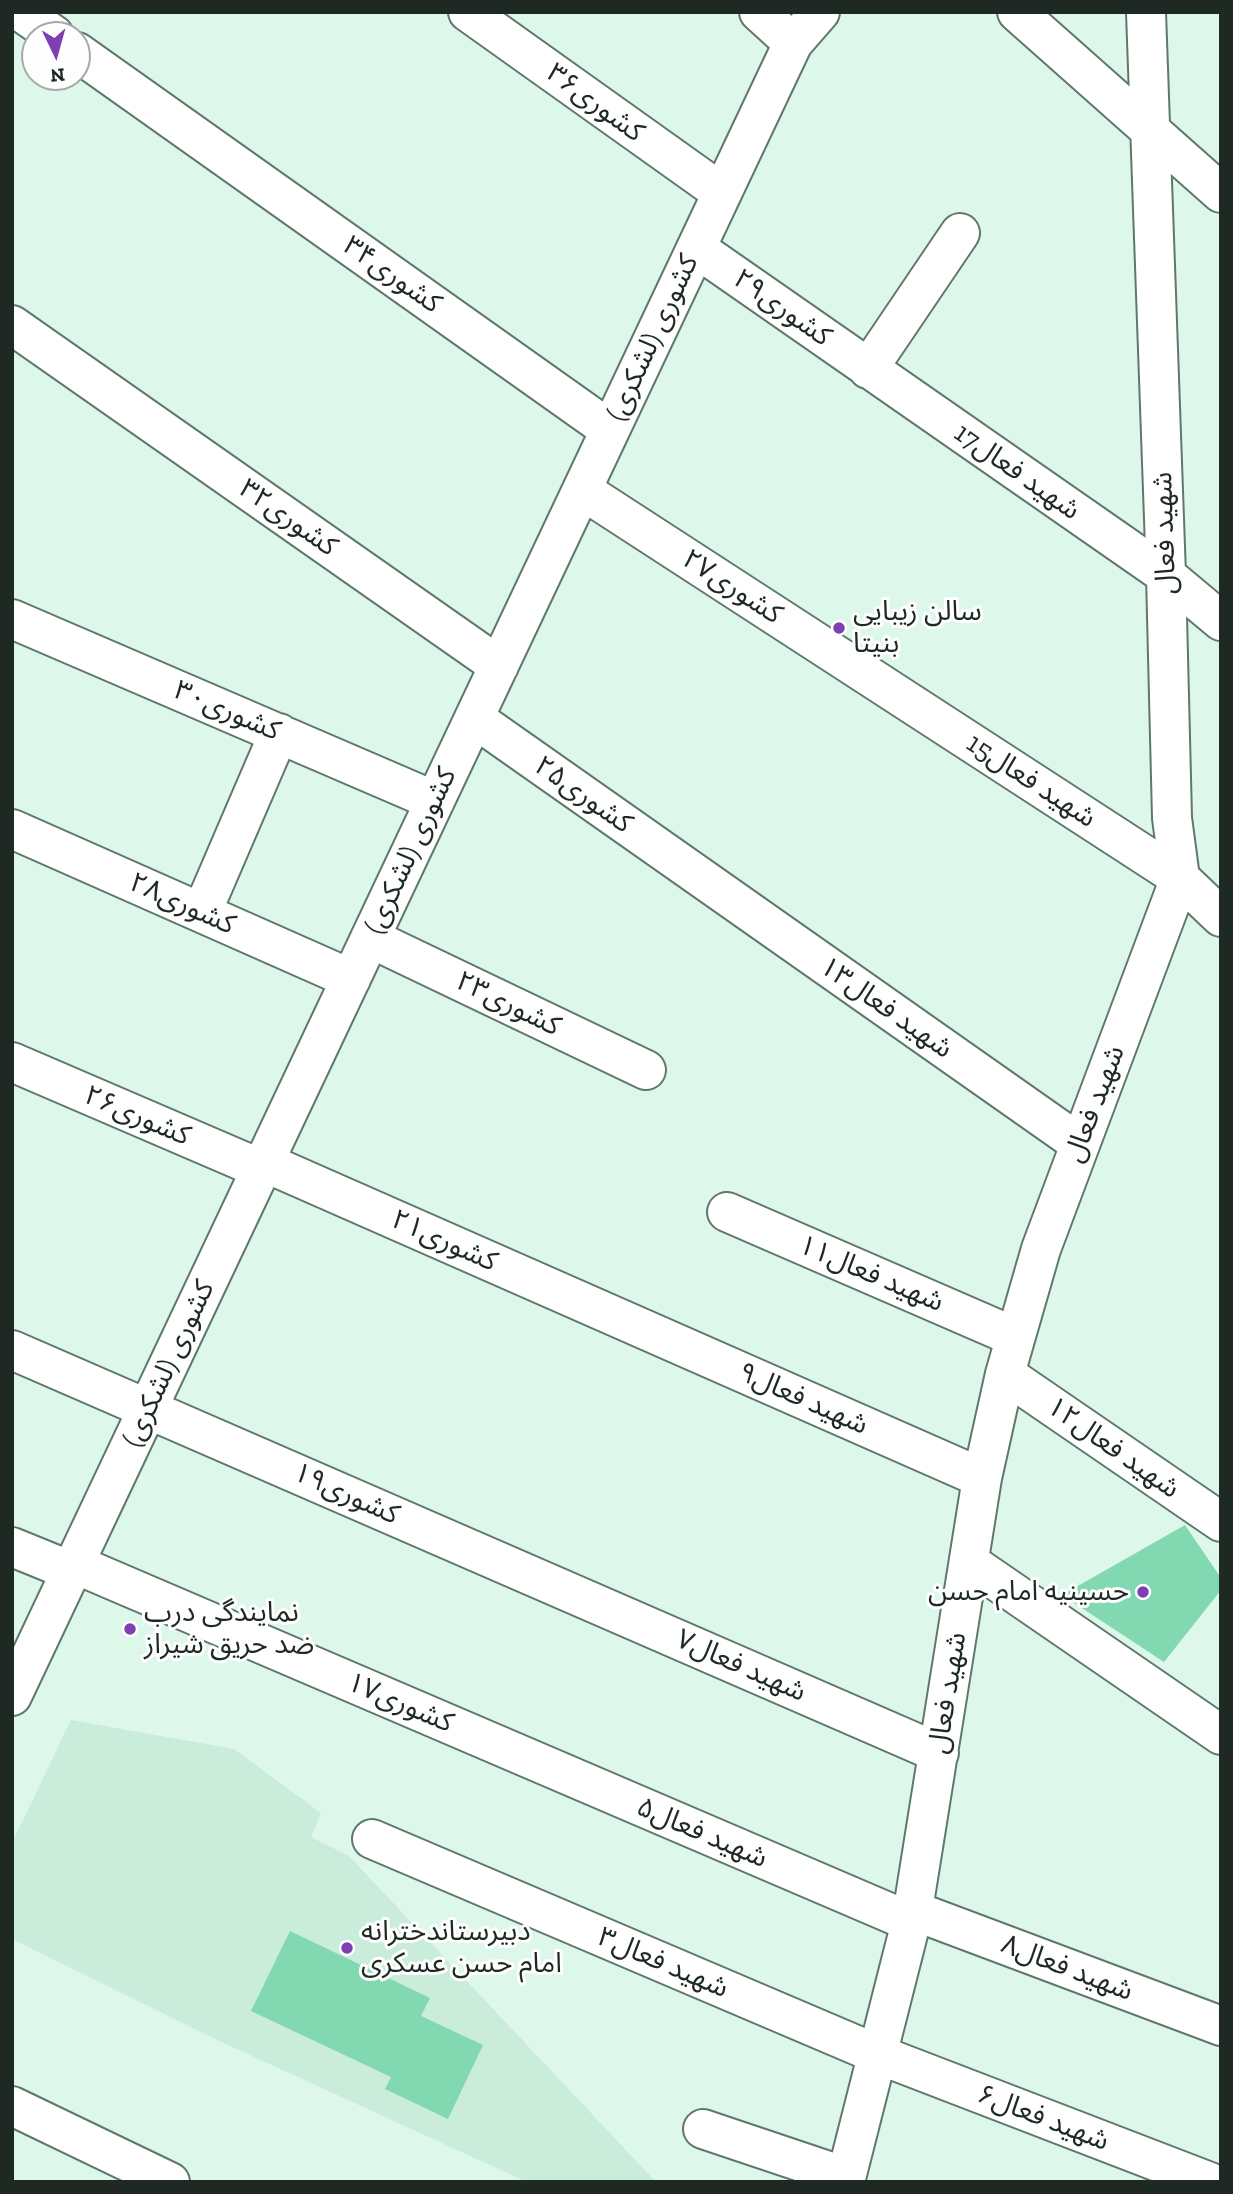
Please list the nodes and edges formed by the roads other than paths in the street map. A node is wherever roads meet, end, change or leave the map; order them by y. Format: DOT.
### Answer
graph roads {
  1 [pos="468,12"];
  2 [pos="759,12"];
  3 [pos="821,12"];
  4 [pos="1146,12"];
  5 [pos="1023,17"];
  6 [pos="793,43"];
  7 [pos="91,62"];
  8 [pos="1149,131"];
  9 [pos="1221,193"];
  10 [pos="722,194"];
  11 [pos="960,233"];
  12 [pos="696,248"];
  13 [pos="12,325"];
  14 [pos="868,369"];
  15 [pos="610,430"];
  16 [pos="582,490"];
  17 [pos="1167,575"];
  18 [pos="16,621"];
  19 [pos="1221,621"];
  20 [pos="499,666"];
  21 [pos="882,683"];
  22 [pos="474,718"];
  23 [pos="279,733"];
  24 [pos="435,801"];
  25 [pos="12,830"];
  26 [pos="692,872"];
  27 [pos="1180,878"];
  28 [pos="202,912"];
  29 [pos="1221,917"];
  30 [pos="370,938"];
  31 [pos="351,979"];
  32 [pos="12,1062"];
  33 [pos="646,1070"];
  34 [pos="1080,1144"];
  35 [pos="262,1166"];
  36 [pos="727,1212"];
  37 [pos="623,1320"];
  38 [pos="1015,1337"];
  39 [pos="12,1350"];
  40 [pos="1005,1374"];
  41 [pos="148,1408"];
  42 [pos="982,1478"];
  43 [pos="1221,1522"];
  44 [pos="12,1547"];
  45 [pos="969,1562"];
  46 [pos="73,1567"];
  47 [pos="543,1580"];
  48 [pos="12,1696"];
  49 [pos="1221,1734"];
  50 [pos="493,1743"];
  51 [pos="939,1752"];
  52 [pos="372,1839"];
  53 [pos="911,1916"];
  54 [pos="1221,2026"];
  55 [pos="877,2054"];
  56 [pos="12,2106"];
  57 [pos="704,2129"];
  58 [pos="845,2180"];
  59 [pos="1202,2180"];
  60 [pos="170,2182"];
  1 -- 10 [label="street, کشوری۳۶"];
  2 -- 6 [label="street"];
  3 -- 6 [label="street, کشوری (لشکری)"];
  4 -- 8 [label="street, شهید فعال"];
  5 -- 8 [label="street"];
  6 -- 10 [label="street, کشوری (لشکری)"];
  7 -- 15 [label="street, کشوری۳۴"];
  8 -- 9 [label="street"];
  8 -- 17 [label="street, شهید فعال"];
  10 -- 12 [label="street, کشوری (لشکری)"];
  11 -- 14 [label="street"];
  12 -- 14 [label="street, کشوری۲۹"];
  12 -- 15 [label="street, کشوری (لشکری)"];
  13 -- 20 [label="street, کشوری۳۲"];
  14 -- 17 [label="street, 17شهید فعال"];
  15 -- 16 [label="street, کشوری (لشکری)"];
  16 -- 20 [label="street, کشوری (لشکری)"];
  16 -- 21 [label="street, کشوری۲۷"];
  17 -- 19 [label="street, 17شهید فعال"];
  17 -- 27 [label="street, شهید فعال"];
  18 -- 23 [label="street, کشوری۳۰"];
  20 -- 22 [label="street, کشوری (لشکری)"];
  21 -- 27 [label="street, 15شهید فعال"];
  22 -- 24 [label="street, کشوری (لشکری)"];
  22 -- 26 [label="street, کشوری۲۵"];
  23 -- 24 [label="street, کشوری۳۰"];
  23 -- 28 [label="street"];
  24 -- 30 [label="street, کشوری (لشکری)"];
  25 -- 28 [label="street, کشوری۲۸"];
  26 -- 34 [label="street, شهید فعال۱۳"];
  27 -- 29 [label="street, 15شهید فعال"];
  27 -- 34 [label="street, شهید فعال"];
  28 -- 31 [label="street, کشوری۲۸"];
  30 -- 31 [label="street, کشوری (لشکری)"];
  30 -- 33 [label="street, کشوری۲۳"];
  31 -- 35 [label="street, کشوری (لشکری)"];
  32 -- 35 [label="street, کشوری۲۶"];
  34 -- 38 [label="street, شهید فعال"];
  35 -- 37 [label="street, ۲۱کشوری"];
  35 -- 41 [label="street, کشوری (لشکری)"];
  36 -- 38 [label="street, شهید فعال۱۱"];
  37 -- 42 [label="street, شهید فعال۹"];
  38 -- 40 [label="street, شهید فعال"];
  39 -- 41 [label="street, ۱۹کشوری"];
  40 -- 42 [label="street, شهید فعال"];
  40 -- 43 [label="street, شهید فعال۱۲"];
  41 -- 46 [label="street, کشوری (لشکری)"];
  41 -- 47 [label="street, ۱۹کشوری"];
  42 -- 45 [label="street, شهید فعال"];
  44 -- 46 [label="street, ۱۷کشوری"];
  45 -- 49 [label="street"];
  45 -- 51 [label="street, شهید فعال"];
  46 -- 48 [label="street, کشوری (لشکری)"];
  46 -- 50 [label="street, ۱۷کشوری"];
  47 -- 51 [label="street, شهید فعال۷"];
  50 -- 53 [label="street, شهید فعال۵"];
  51 -- 53 [label="street, شهید فعال"];
  52 -- 55 [label="street, شهید فعال۳"];
  53 -- 54 [label="street, شهید فعال۸"];
  53 -- 55 [label="street, شهید فعال"];
  55 -- 58 [label="street, شهید فعال"];
  55 -- 59 [label="street, شهید فعال۶"];
  56 -- 60 [label="street"];
  57 -- 58 [label="street"];
}
